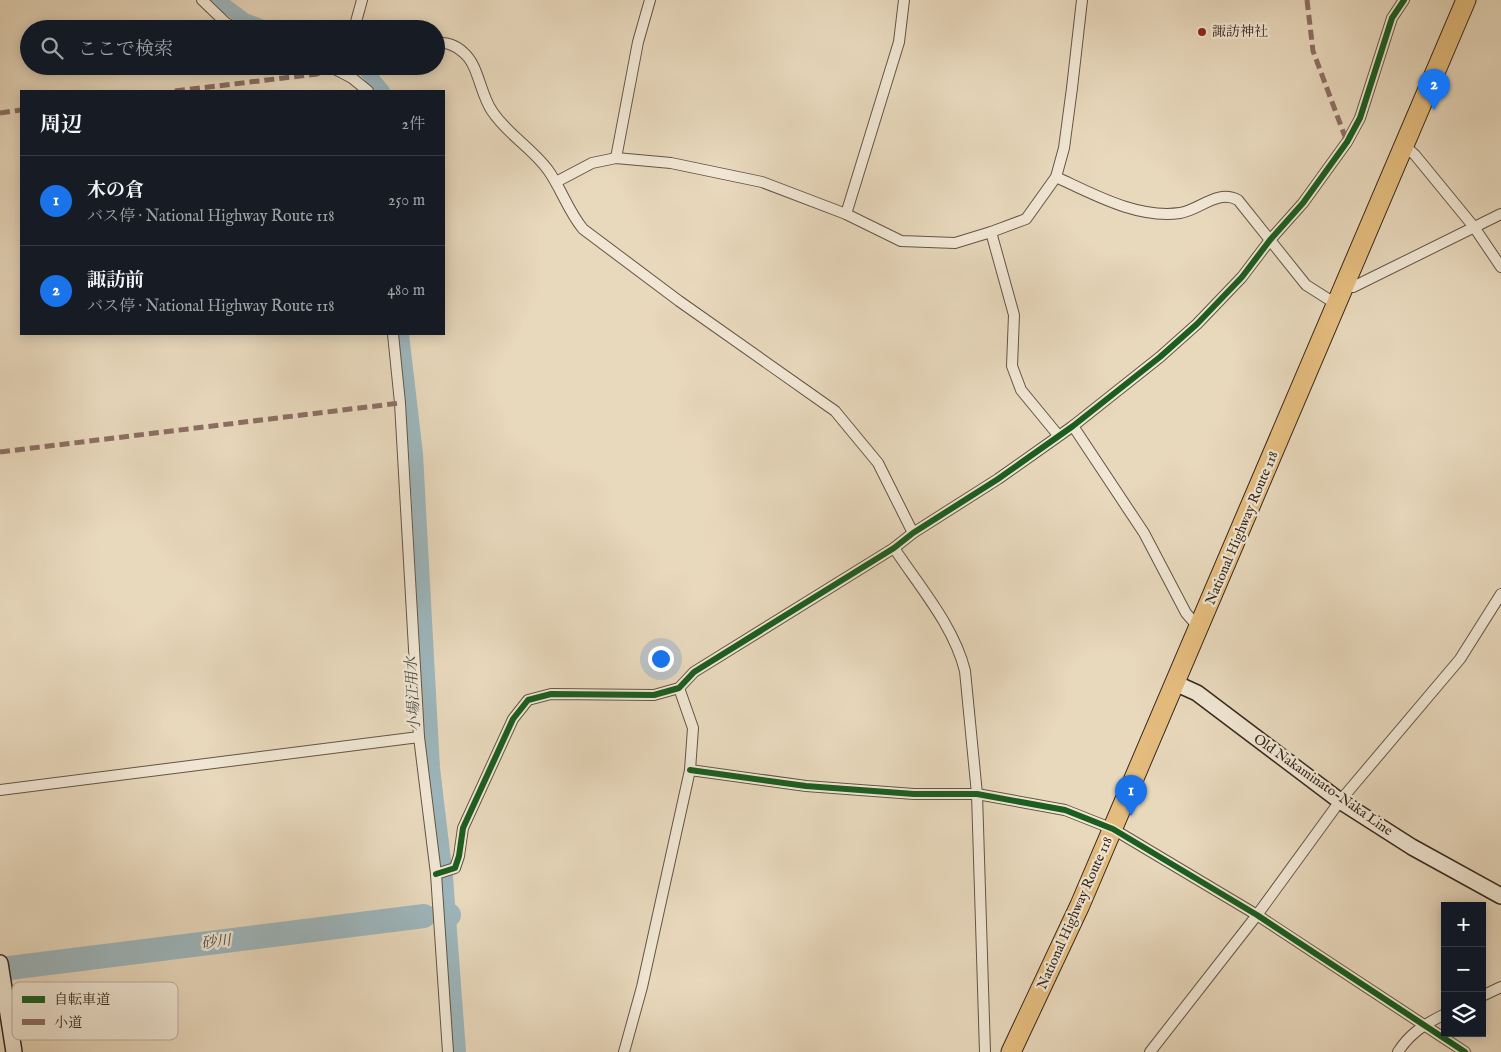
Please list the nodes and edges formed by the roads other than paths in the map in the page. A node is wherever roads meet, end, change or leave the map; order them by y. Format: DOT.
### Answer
graph roads {
  1 [pos="202,0"];
  2 [pos="362,0"];
  3 [pos="650,0"];
  4 [pos="904,0"];
  5 [pos="1082,0"];
  6 [pos="1404,0"];
  7 [pos="1466,0"];
  8 [pos="223,20"];
  9 [pos="356,20"];
  10 [pos="445,45"];
  11 [pos="346,75"];
  12 [pos="367,90"];
  13 [pos="1405,146"];
  14 [pos="616,158"];
  15 [pos="1056,177"];
  16 [pos="556,182"];
  17 [pos="846,214"];
  18 [pos="1501,214"];
  19 [pos="1474,227"];
  20 [pos="991,232"];
  21 [pos="1270,240"];
  22 [pos="1501,267"];
  23 [pos="1345,286"];
  24 [pos="1336,304"];
  25 [pos="393,335"];
  26 [pos="1073,426"];
  27 [pos="1058,435"];
  28 [pos="912,533"];
  29 [pos="894,548"];
  30 [pos="1501,594"];
  31 [pos="1200,628"];
  32 [pos="1175,683"];
  33 [pos="679,688"];
  34 [pos="419,736"];
  35 [pos="690,770"];
  36 [pos="0,790"];
  37 [pos="978,794"];
  38 [pos="1340,800"];
  39 [pos="1113,829"];
  40 [pos="444,872"];
  41 [pos="1501,896"];
  42 [pos="1257,915"];
  43 [pos="0,963"];
  44 [pos="1501,987"];
  45 [pos="1486,994"];
  46 [pos="1441,1016"];
  47 [pos="1422,1025"];
  48 [pos="12,1039"];
  49 [pos="448,1052"];
  50 [pos="624,1052"];
  51 [pos="985,1052"];
  52 [pos="1011,1052"];
  53 [pos="1150,1052"];
  54 [pos="1398,1052"];
  55 [pos="1465,1052"];
  1 -- 8 [label="street"];
  2 -- 9 [label="street"];
  3 -- 14 [label="street"];
  4 -- 17 [label="street"];
  5 -- 15 [label="street"];
  6 -- 21 [label="street"];
  7 -- 13 [label="highway, National Highway Route 118"];
  10 -- 16 [label="street"];
  11 -- 12 [label="street"];
  13 -- 19 [label="street"];
  13 -- 23 [label="highway, National Highway Route 118"];
  14 -- 16 [label="street"];
  14 -- 17 [label="street"];
  15 -- 20 [label="street"];
  15 -- 21 [label="street"];
  16 -- 28 [label="street"];
  17 -- 20 [label="street"];
  18 -- 19 [label="street"];
  19 -- 22 [label="street"];
  19 -- 23 [label="street"];
  20 -- 27 [label="street"];
  21 -- 24 [label="street"];
  21 -- 26 [label="street"];
  23 -- 24 [label="highway, National Highway Route 118"];
  24 -- 31 [label="highway, National Highway Route 118"];
  25 -- 34 [label="street"];
  26 -- 27 [label="street"];
  26 -- 31 [label="street"];
  27 -- 28 [label="street"];
  28 -- 29 [label="street"];
  29 -- 33 [label="street"];
  29 -- 37 [label="street"];
  30 -- 38 [label="street"];
  31 -- 32 [label="highway, National Highway Route 118"];
  32 -- 38 [label="street, Old Nakaminato-Naka Line"];
  32 -- 39 [label="highway, National Highway Route 118"];
  33 -- 35 [label="street"];
  33 -- 40 [label="street"];
  34 -- 36 [label="street"];
  34 -- 40 [label="street"];
  35 -- 37 [label="street"];
  35 -- 50 [label="street"];
  37 -- 39 [label="street"];
  37 -- 51 [label="street"];
  38 -- 41 [label="street, Old Nakaminato-Naka Line"];
  38 -- 42 [label="street"];
  39 -- 42 [label="street"];
  39 -- 52 [label="highway, National Highway Route 118"];
  40 -- 49 [label="street"];
  42 -- 47 [label="street"];
  42 -- 53 [label="street"];
  43 -- 48 [label="street"];
  44 -- 45 [label="street"];
  46 -- 47 [label="street"];
  47 -- 54 [label="street"];
  47 -- 55 [label="street"];
}
